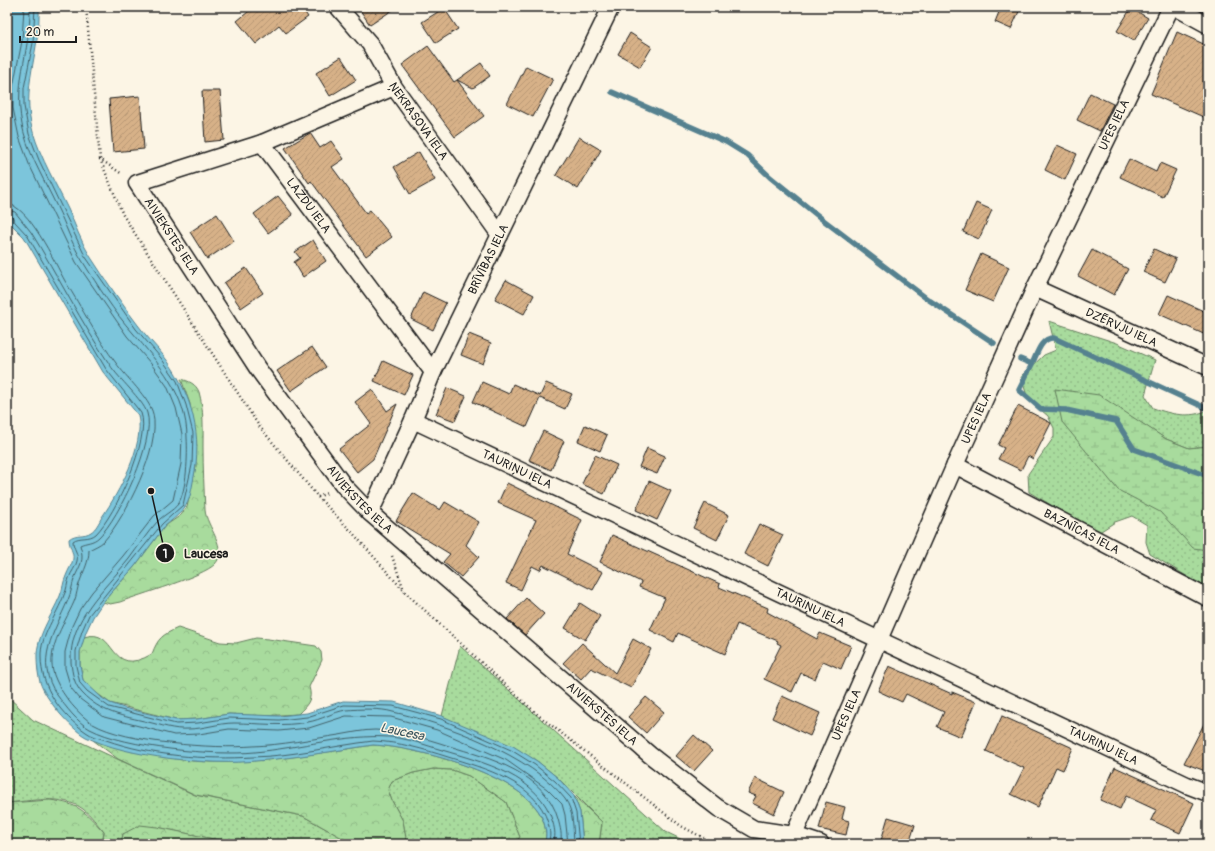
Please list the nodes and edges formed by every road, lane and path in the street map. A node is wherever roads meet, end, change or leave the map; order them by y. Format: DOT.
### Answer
graph roads {
  1 [pos="86,7"];
  2 [pos="338,7"];
  3 [pos="611,7"];
  4 [pos="1171,7"];
  5 [pos="1175,7"];
  6 [pos="1208,25"];
  7 [pos="394,87"];
  8 [pos="262,143"];
  9 [pos="137,183"];
  10 [pos="500,235"];
  11 [pos="1035,288"];
  12 [pos="1208,367"];
  13 [pos="433,372"];
  14 [pos="413,420"];
  15 [pos="955,465"];
  16 [pos="370,513"];
  17 [pos="385,526"];
  18 [pos="405,592"];
  19 [pos="1208,598"];
  20 [pos="878,639"];
  21 [pos="1208,793"];
  22 [pos="794,835"];
  23 [pos="821,844"];
  1 -- 9 [label="path"];
  2 -- 7 [label="street, ŅEKRASOVA IELA"];
  3 -- 10 [label="street, BRĪVĪBAS IELA"];
  4 -- 11 [label="street, UPES IELA"];
  5 -- 6 [label="street"];
  7 -- 8 [label="street"];
  7 -- 10 [label="street, ŅEKRASOVA IELA"];
  8 -- 9 [label="street"];
  8 -- 13 [label="street, LAZDU IELA"];
  9 -- 16 [label="street, AIVIEKSTES IELA"];
  10 -- 13 [label="street, BRĪVĪBAS IELA"];
  11 -- 12 [label="street, DZĒRVJU IELA"];
  11 -- 15 [label="street, UPES IELA"];
  13 -- 14 [label="street, BRĪVĪBAS IELA"];
  14 -- 16 [label="street, BRĪVĪBAS IELA"];
  14 -- 20 [label="street, TAURIŅU IELA"];
  15 -- 19 [label="street, BAZNĪCAS IELA"];
  15 -- 20 [label="street, UPES IELA"];
  16 -- 17 [label="street, AIVIEKSTES IELA"];
  17 -- 18 [label="path"];
  17 -- 22 [label="street, AIVIEKSTES IELA"];
  20 -- 21 [label="street, TAURIŅU IELA"];
  20 -- 22 [label="street, UPES IELA"];
  22 -- 23 [label="street, AIVIEKSTES IELA"];
}
